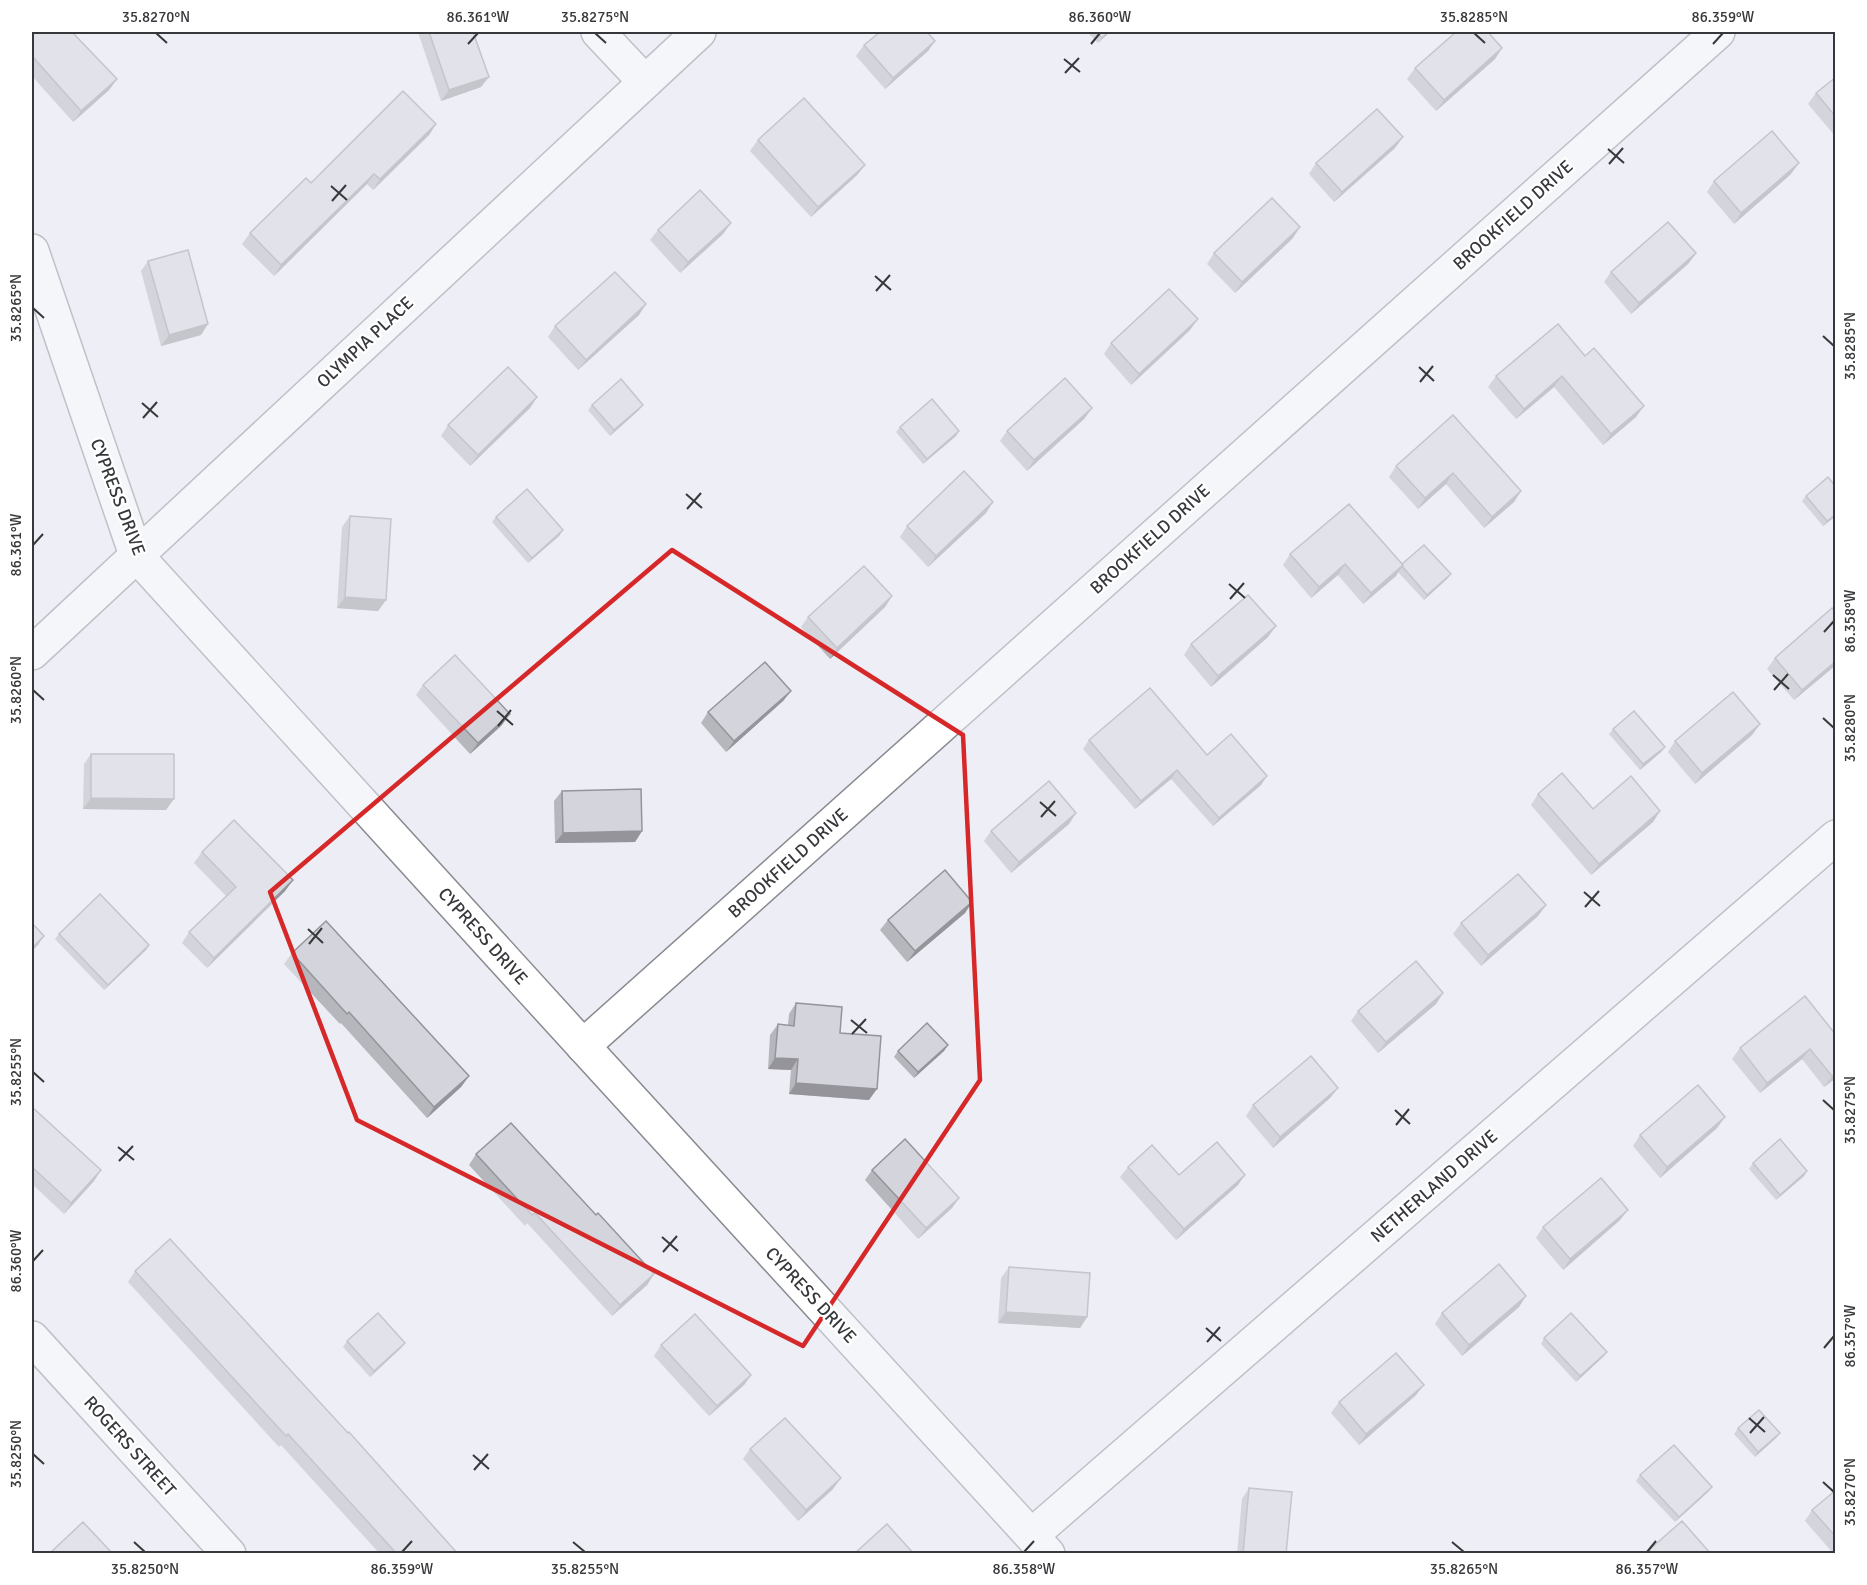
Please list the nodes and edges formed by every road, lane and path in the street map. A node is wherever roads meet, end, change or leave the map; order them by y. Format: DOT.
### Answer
graph roads {
  1 [pos="598,32"];
  2 [pos="699,32"];
  3 [pos="1718,32"];
  4 [pos="645,82"];
  5 [pos="32,251"];
  6 [pos="136,555"];
  7 [pos="32,653"];
  8 [pos="1836,837"];
  9 [pos="583,1046"];
  10 [pos="32,1338"];
  11 [pos="1040,1544"];
  12 [pos="229,1554"];
  1 -- 4 [label="street"];
  2 -- 4 [label="street, OLYMPIA PLACE"];
  3 -- 9 [label="street, BROOKFIELD DRIVE"];
  4 -- 6 [label="street, OLYMPIA PLACE"];
  5 -- 6 [label="street, CYPRESS DRIVE"];
  6 -- 7 [label="street, OLYMPIA PLACE"];
  6 -- 9 [label="street, CYPRESS DRIVE"];
  8 -- 11 [label="street, NETHERLAND DRIVE"];
  9 -- 11 [label="street, CYPRESS DRIVE"];
  10 -- 12 [label="street, ROGERS STREET"];
}
